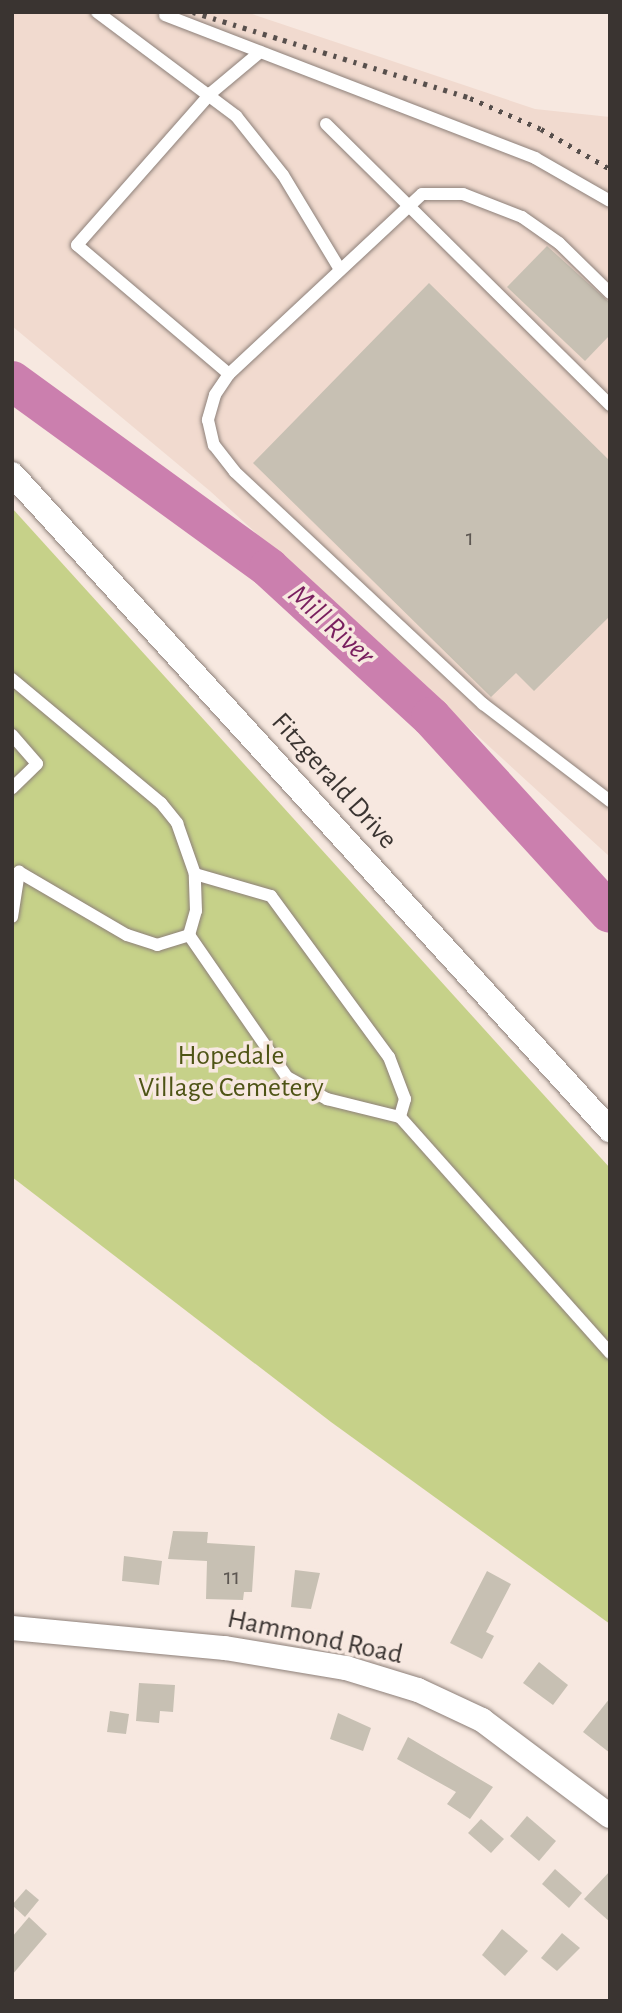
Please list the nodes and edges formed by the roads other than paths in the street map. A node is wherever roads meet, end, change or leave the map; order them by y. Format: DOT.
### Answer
graph roads {
  1 [pos="97,12"];
  2 [pos="165,15"];
  3 [pos="260,52"];
  4 [pos="211,93"];
  5 [pos="326,124"];
  6 [pos="610,201"];
  7 [pos="406,203"];
  8 [pos="340,268"];
  9 [pos="610,293"];
  10 [pos="229,374"];
  11 [pos="610,405"];
  12 [pos="12,474"];
  13 [pos="12,679"];
  14 [pos="12,735"];
  15 [pos="12,788"];
  16 [pos="610,801"];
  17 [pos="15,868"];
  18 [pos="195,874"];
  19 [pos="12,917"];
  20 [pos="189,935"];
  21 [pos="400,1117"];
  22 [pos="610,1130"];
  23 [pos="610,1353"];
  24 [pos="12,1628"];
  25 [pos="610,1816"];
  1 -- 4 [label="lane"];
  2 -- 3 [label="lane"];
  3 -- 4 [label="lane"];
  3 -- 6 [label="lane"];
  4 -- 8 [label="lane"];
  4 -- 10 [label="lane"];
  5 -- 7 [label="lane"];
  7 -- 8 [label="lane"];
  7 -- 9 [label="lane"];
  7 -- 11 [label="lane"];
  8 -- 10 [label="lane"];
  10 -- 16 [label="lane"];
  12 -- 22 [label="street, Fitzgerald Drive"];
  13 -- 18 [label="lane"];
  14 -- 15 [label="lane"];
  17 -- 19 [label="lane"];
  17 -- 20 [label="lane"];
  18 -- 20 [label="lane"];
  18 -- 21 [label="lane"];
  20 -- 21 [label="lane"];
  21 -- 23 [label="lane"];
  24 -- 25 [label="street, Hammond Road"];
}
